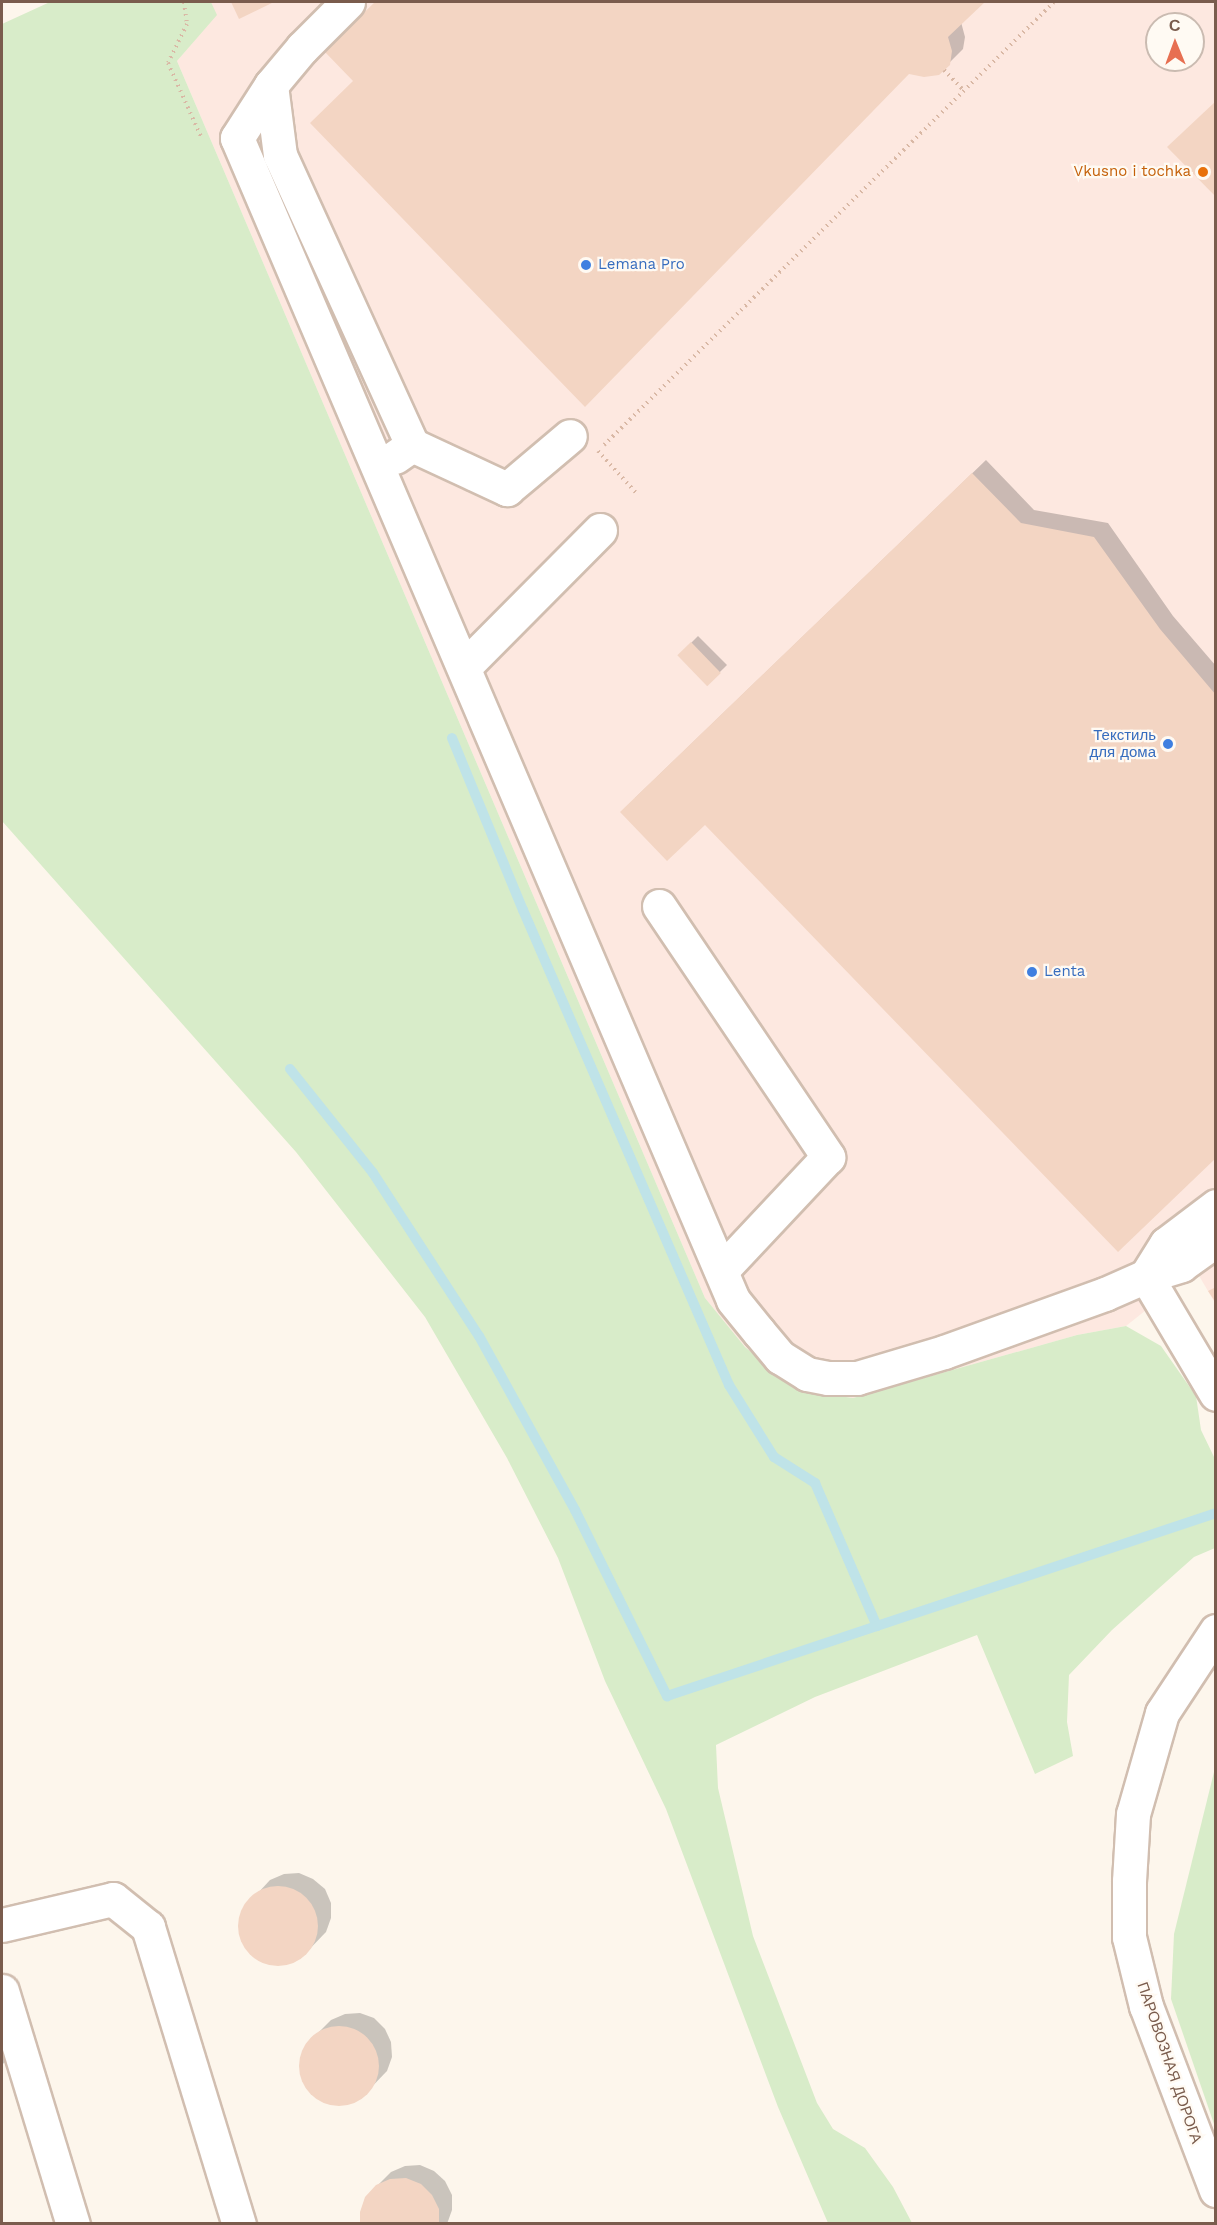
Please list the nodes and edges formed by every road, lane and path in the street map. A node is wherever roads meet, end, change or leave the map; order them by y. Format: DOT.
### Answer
graph roads {
  1 [pos="348,2"];
  2 [pos="1054,2"];
  3 [pos="944,70"];
  4 [pos="271,85"];
  5 [pos="964,91"];
  6 [pos="570,436"];
  7 [pos="412,445"];
  8 [pos="379,470"];
  9 [pos="638,495"];
  10 [pos="600,530"];
  11 [pos="464,667"];
  12 [pos="659,906"];
  13 [pos="1215,1206"];
  14 [pos="1215,1240"];
  15 [pos="723,1269"];
  16 [pos="1146,1276"];
  17 [pos="1215,1395"];
  18 [pos="1215,1631"];
  19 [pos="2,1925"];
  20 [pos="2,1991"];
  21 [pos="1215,2190"];
  22 [pos="73,2223"];
  23 [pos="240,2223"];
  1 -- 4 [label="street"];
  2 -- 5 [label="path"];
  3 -- 5 [label="path"];
  4 -- 7 [label="street"];
  4 -- 8 [label="street"];
  5 -- 9 [label="path"];
  6 -- 7 [label="street"];
  7 -- 8 [label="street"];
  8 -- 11 [label="street"];
  10 -- 11 [label="street"];
  11 -- 15 [label="street"];
  12 -- 15 [label="street"];
  13 -- 16 [label="street"];
  14 -- 16 [label="street"];
  15 -- 16 [label="street"];
  16 -- 17 [label="street"];
  18 -- 21 [label="street, ПАРОВОЗНАЯ ДОРОГА"];
  19 -- 23 [label="street"];
  20 -- 22 [label="street"];
}
